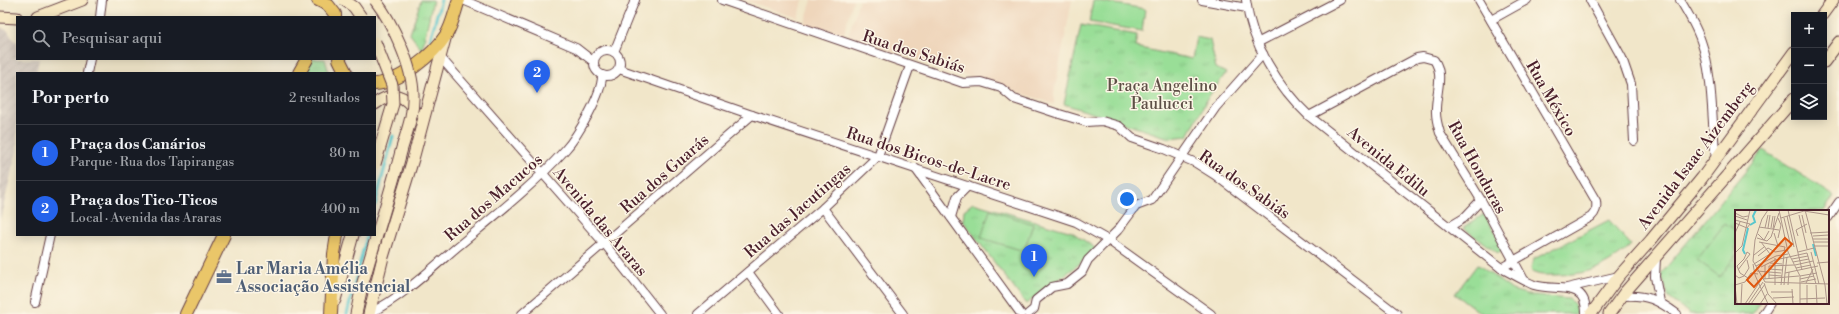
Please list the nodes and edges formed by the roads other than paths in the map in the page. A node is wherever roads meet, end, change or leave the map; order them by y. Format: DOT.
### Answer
graph roads {
  1 [pos="82,0"];
  2 [pos="102,0"];
  3 [pos="346,0"];
  4 [pos="375,0"];
  5 [pos="459,0"];
  6 [pos="463,0"];
  7 [pos="634,0"];
  8 [pos="722,0"];
  9 [pos="1202,0"];
  10 [pos="1340,0"];
  11 [pos="1479,0"];
  12 [pos="1527,0"];
  13 [pos="1590,0"];
  14 [pos="1680,0"];
  15 [pos="1833,0"];
  16 [pos="323,1"];
  17 [pos="1246,4"];
  18 [pos="1824,12"];
  19 [pos="41,16"];
  20 [pos="100,16"];
  21 [pos="334,16"];
  22 [pos="360,16"];
  23 [pos="0,17"];
  24 [pos="16,18"];
  25 [pos="1491,20"];
  26 [pos="447,34"];
  27 [pos="1259,42"];
  28 [pos="376,45"];
  29 [pos="1833,45"];
  30 [pos="614,52"];
  31 [pos="1263,54"];
  32 [pos="1827,56"];
  33 [pos="1791,57"];
  34 [pos="441,58"];
  35 [pos="90,60"];
  36 [pos="306,60"];
  37 [pos="340,60"];
  38 [pos="594,62"];
  39 [pos="910,66"];
  40 [pos="619,69"];
  41 [pos="87,72"];
  42 [pos="300,72"];
  43 [pos="346,72"];
  44 [pos="602,75"];
  45 [pos="376,84"];
  46 [pos="1791,102"];
  47 [pos="376,104"];
  48 [pos="752,116"];
  49 [pos="1309,116"];
  50 [pos="421,131"];
  51 [pos="1634,141"];
  52 [pos="878,156"];
  53 [pos="1181,157"];
  54 [pos="1716,159"];
  55 [pos="376,161"];
  56 [pos="915,168"];
  57 [pos="542,173"];
  58 [pos="968,186"];
  59 [pos="1481,200"];
  60 [pos="1839,202"];
  61 [pos="823,208"];
  62 [pos="951,217"];
  63 [pos="1829,217"];
  64 [pos="1449,227"];
  65 [pos="50,236"];
  66 [pos="224,236"];
  67 [pos="337,236"];
  68 [pos="353,236"];
  69 [pos="1108,240"];
  70 [pos="604,243"];
  71 [pos="1656,258"];
  72 [pos="1514,259"];
  73 [pos="1501,268"];
  74 [pos="748,272"];
  75 [pos="1619,276"];
  76 [pos="1523,278"];
  77 [pos="1567,288"];
  78 [pos="1623,296"];
  79 [pos="35,302"];
  80 [pos="1660,302"];
  81 [pos="1769,304"];
  82 [pos="369,313"];
  83 [pos="186,314"];
  84 [pos="331,314"];
  85 [pos="356,314"];
  86 [pos="522,314"];
  87 [pos="660,314"];
  88 [pos="698,314"];
  89 [pos="779,314"];
  90 [pos="903,314"];
  91 [pos="1021,314"];
  92 [pos="1028,314"];
  93 [pos="1211,314"];
  94 [pos="1397,314"];
  95 [pos="1586,314"];
  96 [pos="1591,314"];
  97 [pos="1609,314"];
  98 [pos="1677,314"];
  99 [pos="1763,314"];
  1 -- 19 [label="main road"];
  2 -- 20 [label="street"];
  3 -- 21 [label="main road"];
  3 -- 22 [label="main road, bridge"];
  4 -- 85 [label="main road, bridge"];
  5 -- 26 [label="main road"];
  6 -- 38 [label="street"];
  7 -- 30 [label="street"];
  8 -- 39 [label="street, Rua dos Sabiás"];
  9 -- 17 [label="street"];
  10 -- 27 [label="street"];
  11 -- 25 [label="street, Rua México"];
  12 -- 25 [label="street"];
  13 -- 51 [label="street"];
  14 -- 54 [label="street"];
  15 -- 18 [label="main road"];
  16 -- 21 [label="main road"];
  17 -- 27 [label="street, Avenida Edilu"];
  23 -- 24 [label="main road"];
  25 -- 72 [label="street, Rua México"];
  26 -- 34 [label="main road"];
  26 -- 45 [label="main road"];
  27 -- 31 [label="street, Avenida Edilu"];
  28 -- 55 [label="main road, bridge"];
  29 -- 32 [label="main road"];
  30 -- 38 [label="street"];
  30 -- 40 [label="street"];
  31 -- 49 [label="street, Avenida Edilu"];
  31 -- 53 [label="street"];
  33 -- 54 [label="main road, Avenida Isaac Aizemberg"];
  34 -- 50 [label="main road"];
  34 -- 57 [label="street, Avenida das Araras"];
  35 -- 41 [label="street"];
  36 -- 42 [label="main road"];
  37 -- 43 [label="main road"];
  38 -- 44 [label="street"];
  39 -- 52 [label="street, Rua das Jacutingas"];
  39 -- 53 [label="street, Rua dos Sabiás"];
  40 -- 44 [label="street"];
  40 -- 48 [label="street, Rua dos Bicos-de-Lacre"];
  44 -- 57 [label="street, Rua dos Macucos"];
  46 -- 71 [label="main road, Avenida Isaac Aizemberg"];
  47 -- 50 [label="main road"];
  48 -- 52 [label="street, Rua dos Bicos-de-Lacre"];
  48 -- 70 [label="street, Rua dos Guarás"];
  49 -- 59 [label="street, Rua Honduras"];
  49 -- 64 [label="street, Avenida Edilu"];
  50 -- 82 [label="main road"];
  52 -- 56 [label="street, Rua dos Bicos-de-Lacre"];
  52 -- 61 [label="street, Rua das Jacutingas"];
  53 -- 69 [label="street"];
  53 -- 94 [label="street, Rua dos Sabiás"];
  54 -- 75 [label="main road, Avenida Isaac Aizemberg"];
  56 -- 58 [label="street, Rua dos Bicos-de-Lacre"];
  56 -- 62 [label="street"];
  57 -- 70 [label="street, Avenida das Araras"];
  57 -- 82 [label="street, Rua dos Macucos"];
  58 -- 62 [label="street"];
  58 -- 69 [label="street, Rua dos Bicos-de-Lacre"];
  59 -- 64 [label="street"];
  59 -- 72 [label="street, Rua Honduras"];
  60 -- 63 [label="street"];
  61 -- 74 [label="street, Rua das Jacutingas"];
  61 -- 90 [label="street"];
  62 -- 91 [label="street"];
  64 -- 73 [label="street, Avenida Edilu"];
  65 -- 79 [label="street"];
  66 -- 83 [label="main road"];
  67 -- 84 [label="main road"];
  68 -- 84 [label="main road"];
  69 -- 92 [label="street"];
  69 -- 93 [label="street, Rua dos Bicos-de-Lacre"];
  70 -- 86 [label="street, Rua dos Guarás"];
  70 -- 87 [label="street, Avenida das Araras"];
  71 -- 78 [label="main road, Avenida Isaac Aizemberg"];
  71 -- 80 [label="street"];
  72 -- 73 [label="street"];
  72 -- 76 [label="street, Rua Honduras"];
  73 -- 76 [label="street, Avenida Edilu"];
  74 -- 88 [label="street, Rua das Jacutingas"];
  74 -- 89 [label="street"];
  75 -- 77 [label="street, Avenida Edilu"];
  75 -- 96 [label="main road, Avenida Isaac Aizemberg"];
  76 -- 77 [label="street, Avenida Edilu"];
  77 -- 95 [label="street, Avenida Edilu"];
  78 -- 80 [label="street"];
  78 -- 97 [label="main road, Avenida Isaac Aizemberg"];
  80 -- 98 [label="street"];
  81 -- 99 [label="street"];
}
